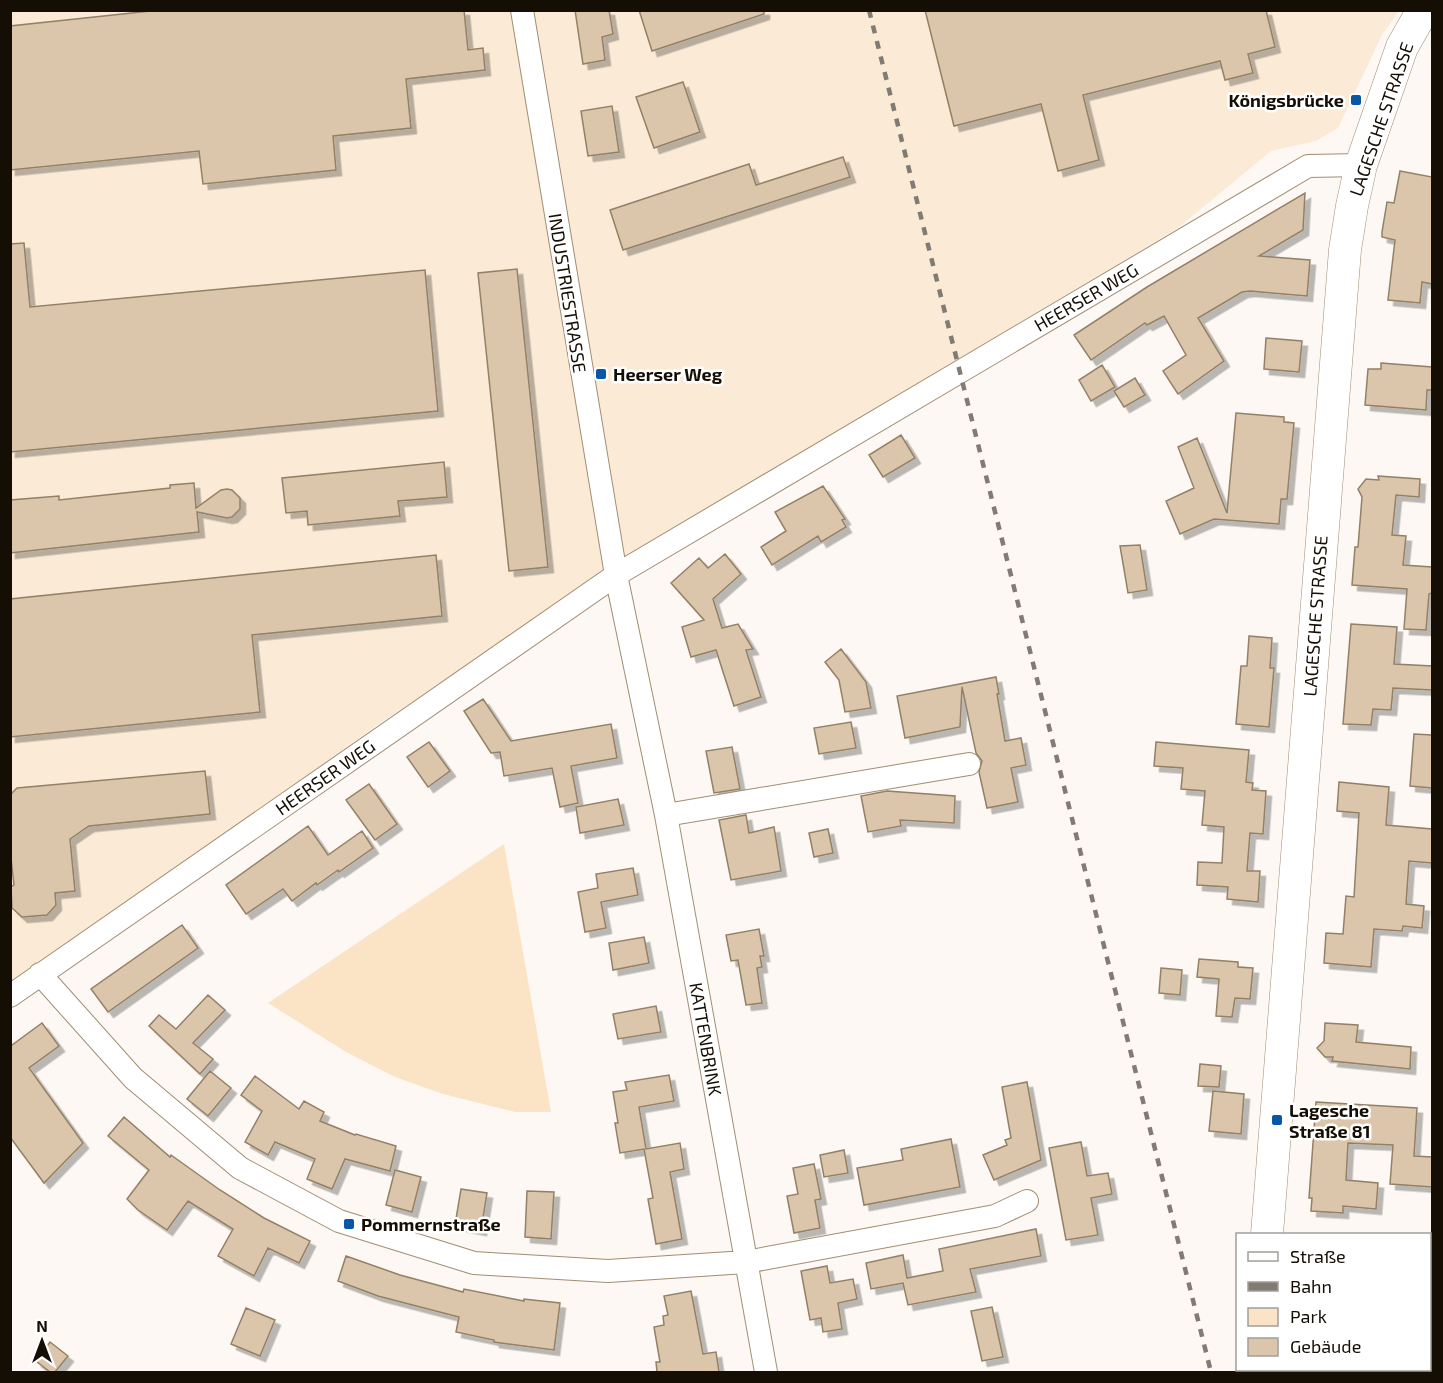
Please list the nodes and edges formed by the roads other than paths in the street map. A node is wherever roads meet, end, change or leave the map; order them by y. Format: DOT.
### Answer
graph roads {
  1 [pos="522,10"];
  2 [pos="1423,10"];
  3 [pos="1361,165"];
  4 [pos="616,576"];
  5 [pos="969,764"];
  6 [pos="666,816"];
  7 [pos="40,974"];
  8 [pos="10,996"];
  9 [pos="1027,1201"];
  10 [pos="1268,1233"];
  11 [pos="746,1262"];
  12 [pos="766,1372"];
  1 -- 4 [label="street, INDUSTRIESTRASSE"];
  2 -- 3 [label="street, LAGESCHE STRASSE"];
  3 -- 4 [label="street, HEERSER WEG"];
  3 -- 10 [label="street, LAGESCHE STRASSE"];
  4 -- 6 [label="street, KATTENBRINK"];
  4 -- 7 [label="street, HEERSER WEG"];
  5 -- 6 [label="street"];
  6 -- 11 [label="street, KATTENBRINK"];
  7 -- 8 [label="street, HEERSER WEG"];
  7 -- 11 [label="street"];
  9 -- 11 [label="street"];
  11 -- 12 [label="street, KATTENBRINK"];
}
